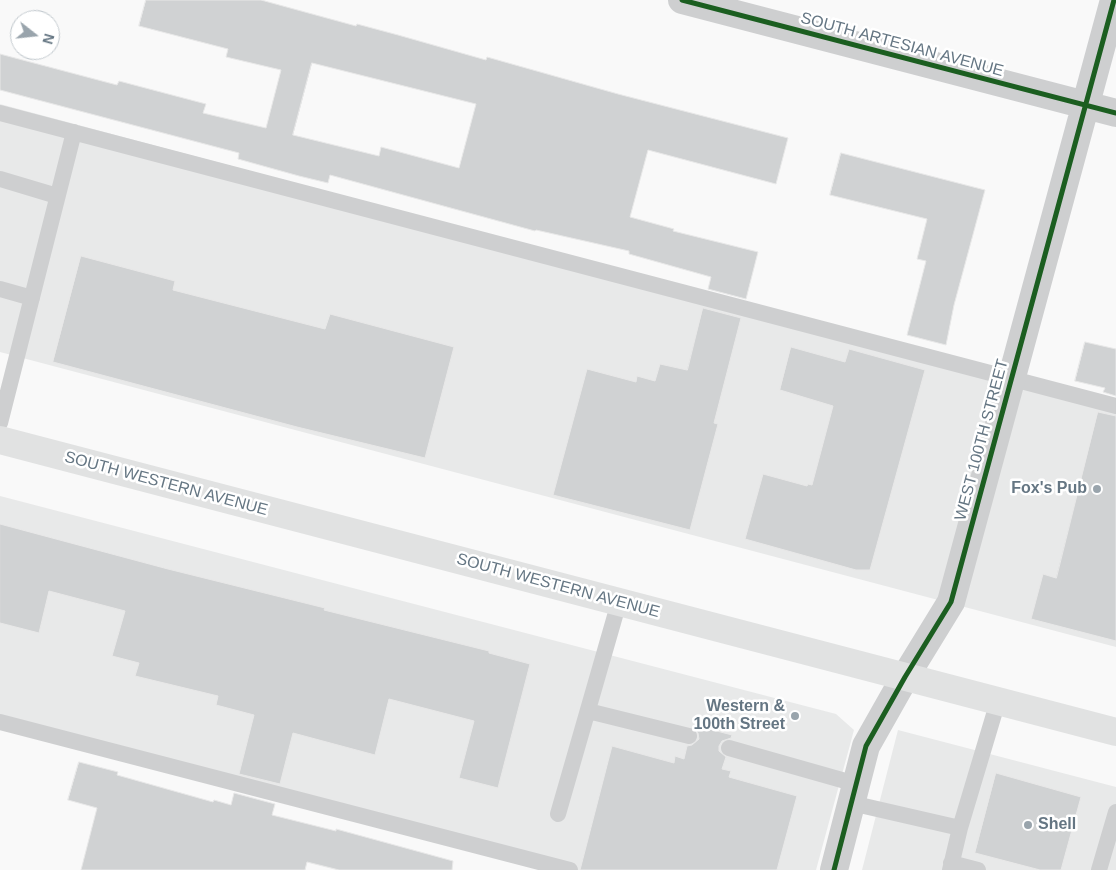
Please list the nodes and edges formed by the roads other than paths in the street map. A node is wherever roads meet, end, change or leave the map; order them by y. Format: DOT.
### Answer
graph roads {
  1 [pos="682,0"];
  2 [pos="1114,0"];
  3 [pos="1085,105"];
  4 [pos="0,113"];
  5 [pos="1116,113"];
  6 [pos="74,132"];
  7 [pos="0,179"];
  8 [pos="58,196"];
  9 [pos="0,289"];
  10 [pos="32,298"];
  11 [pos="1012,379"];
  12 [pos="1116,406"];
  13 [pos="0,423"];
  14 [pos="0,440"];
  15 [pos="619,602"];
  16 [pos="905,677"];
  17 [pos="998,702"];
  18 [pos="588,711"];
  19 [pos="0,722"];
  20 [pos="1116,732"];
  21 [pos="689,736"];
  22 [pos="728,748"];
  23 [pos="854,794"];
  24 [pos="1116,812"];
  25 [pos="558,814"];
  26 [pos="960,828"];
  27 [pos="950,867"];
  28 [pos="570,870"];
  29 [pos="834,870"];
  30 [pos="978,870"];
  31 [pos="1099,870"];
  1 -- 3 [label="street, SOUTH ARTESIAN AVENUE"];
  2 -- 3 [label="street, WEST 100TH STREET"];
  3 -- 5 [label="street, SOUTH ARTESIAN AVENUE"];
  3 -- 11 [label="street, WEST 100TH STREET"];
  4 -- 6 [label="lane"];
  6 -- 8 [label="lane"];
  6 -- 11 [label="lane"];
  7 -- 8 [label="lane"];
  8 -- 10 [label="lane"];
  9 -- 10 [label="lane"];
  10 -- 13 [label="lane"];
  11 -- 12 [label="lane"];
  11 -- 16 [label="street, WEST 100TH STREET"];
  14 -- 15 [label="main road, SOUTH WESTERN AVENUE"];
  15 -- 16 [label="main road, SOUTH WESTERN AVENUE"];
  15 -- 18 [label="lane"];
  16 -- 17 [label="main road, SOUTH WESTERN AVENUE"];
  16 -- 23 [label="street, WEST 100TH STREET"];
  17 -- 20 [label="main road, SOUTH WESTERN AVENUE"];
  17 -- 26 [label="lane"];
  18 -- 21 [label="lane"];
  18 -- 25 [label="lane"];
  19 -- 28 [label="lane"];
  22 -- 23 [label="lane"];
  23 -- 26 [label="lane"];
  23 -- 29 [label="street, WEST 100TH STREET"];
  24 -- 31 [label="lane"];
  26 -- 27 [label="lane"];
  27 -- 30 [label="lane"];
}
